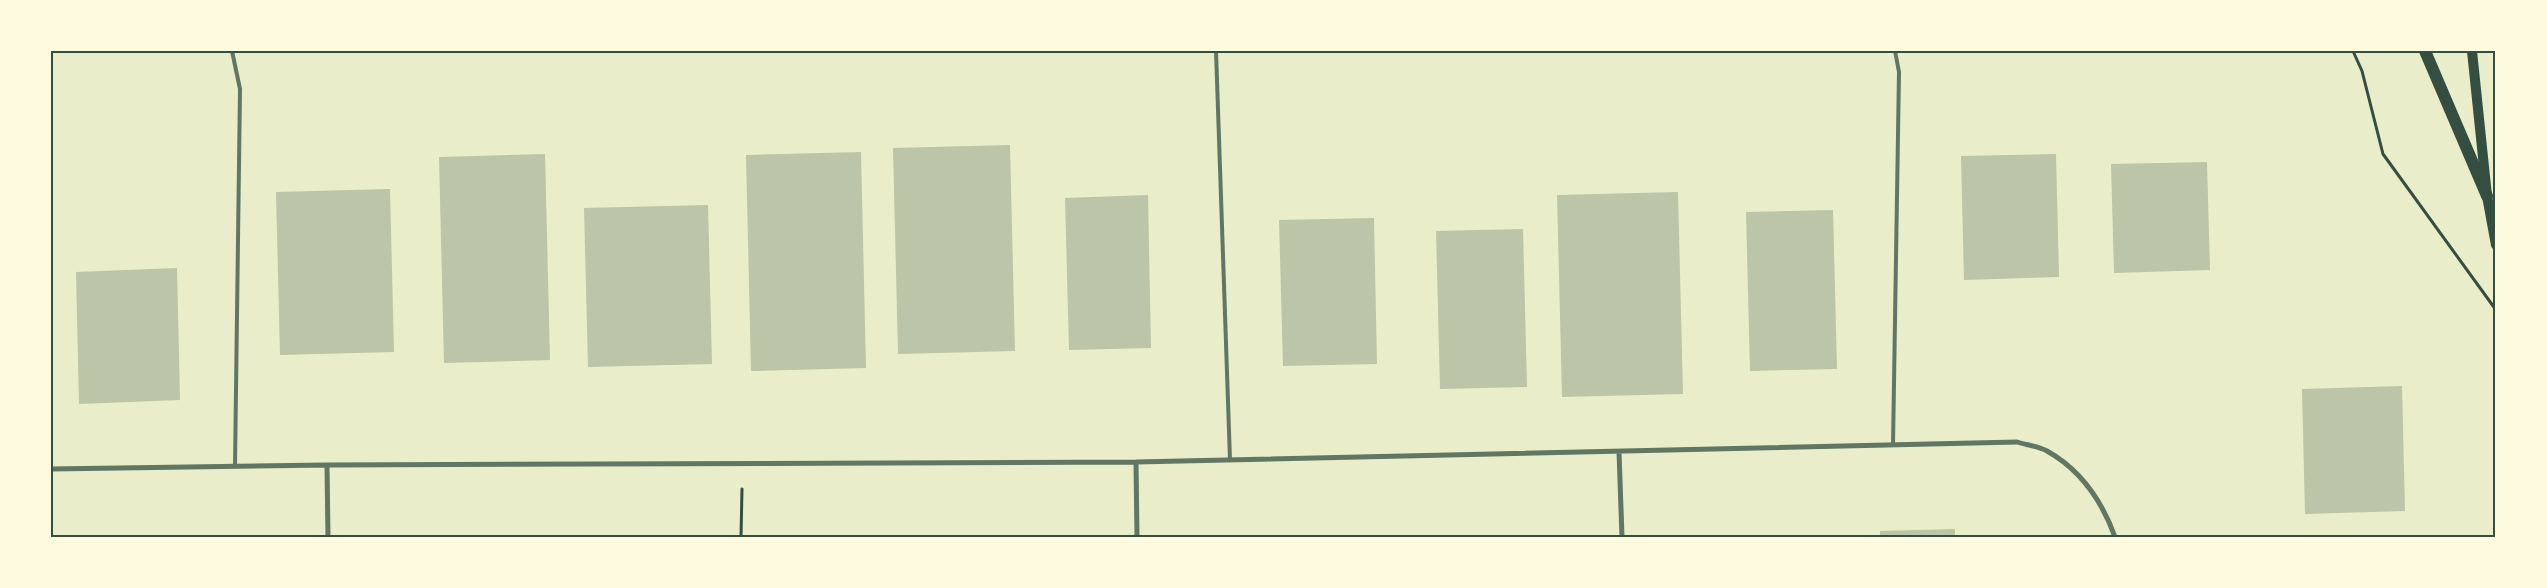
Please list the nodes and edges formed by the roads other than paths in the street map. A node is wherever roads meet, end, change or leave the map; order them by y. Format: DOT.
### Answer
graph roads {
  1 [pos="232,51"];
  2 [pos="1216,51"];
  3 [pos="1895,51"];
  4 [pos="2425,51"];
  5 [pos="2472,51"];
  6 [pos="2487,196"];
  7 [pos="2496,245"];
  8 [pos="1893,445"];
  9 [pos="1619,452"];
  10 [pos="1230,460"];
  11 [pos="1136,462"];
  12 [pos="327,465"];
  13 [pos="235,466"];
  14 [pos="51,469"];
  15 [pos="328,537"];
  16 [pos="1137,537"];
  17 [pos="1622,537"];
  18 [pos="2115,537"];
  1 -- 13 [label="lane"];
  2 -- 10 [label="lane"];
  3 -- 8 [label="lane"];
  4 -- 6 [label="main road"];
  5 -- 6 [label="main road"];
  6 -- 7 [label="main road"];
  8 -- 9 [label="street"];
  8 -- 18 [label="street"];
  9 -- 10 [label="street"];
  9 -- 17 [label="street"];
  10 -- 11 [label="street"];
  11 -- 12 [label="street"];
  11 -- 16 [label="street"];
  12 -- 13 [label="street"];
  12 -- 15 [label="street"];
  13 -- 14 [label="street"];
}
